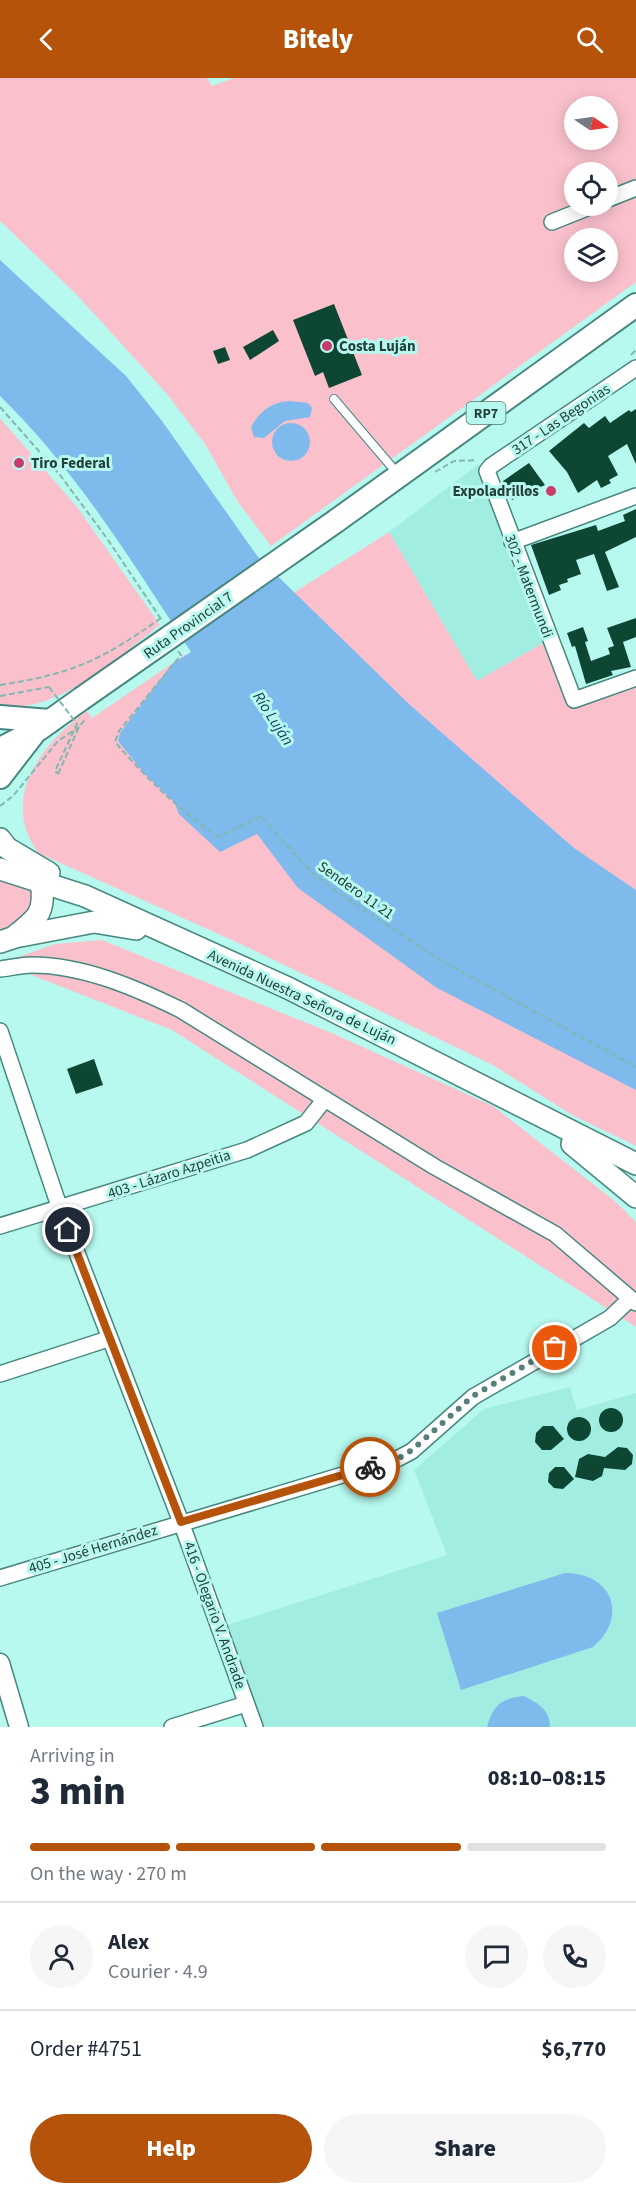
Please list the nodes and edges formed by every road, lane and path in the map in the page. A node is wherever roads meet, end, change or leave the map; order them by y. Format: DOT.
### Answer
graph roads {
  1 [pos="636,188"];
  2 [pos="618,195"];
  3 [pos="567,216"];
  4 [pos="552,222"];
  5 [pos="636,305"];
  6 [pos="636,351"];
  7 [pos="630,364"];
  8 [pos="334,399"];
  9 [pos="0,407"];
  10 [pos="485,464"];
  11 [pos="435,473"];
  12 [pos="399,476"];
  13 [pos="636,496"];
  14 [pos="512,542"];
  15 [pos="160,618"];
  16 [pos="166,627"];
  17 [pos="176,646"];
  18 [pos="636,678"];
  19 [pos="0,685"];
  20 [pos="1,703"];
  21 [pos="85,707"];
  22 [pos="44,725"];
  23 [pos="79,727"];
  24 [pos="0,749"];
  25 [pos="0,777"];
  26 [pos="0,806"];
  27 [pos="0,838"];
  28 [pos="0,869"];
  29 [pos="41,882"];
  30 [pos="85,896"];
  31 [pos="7,939"];
  32 [pos="194,947"];
  33 [pos="0,969"];
  34 [pos="0,1031"];
  35 [pos="3,1055"];
  36 [pos="636,1067"];
  37 [pos="325,1099"];
  38 [pos="515,1104"];
  39 [pos="636,1164"];
  40 [pos="636,1197"];
  41 [pos="60,1209"];
  42 [pos="0,1226"];
  43 [pos="633,1301"];
  44 [pos="108,1339"];
  45 [pos="0,1374"];
  46 [pos="181,1522"];
  47 [pos="0,1578"];
  48 [pos="0,1663"];
  49 [pos="246,1704"];
  50 [pos="19,1727"];
  51 [pos="172,1727"];
  52 [pos="255,1727"];
  1 -- 2 [label="street"];
  3 -- 4 [label="street"];
  5 -- 12 [label="main road, RP7"];
  6 -- 7 [label="path"];
  7 -- 10 [label="street, 317 - Las Begonias"];
  8 -- 12 [label="lane"];
  9 -- 15 [label="path"];
  10 -- 11 [label="path"];
  10 -- 14 [label="street, 302 - Matermundi"];
  12 -- 21 [label="main road, Ruta Provincial 7 / RP7, bridge"];
  13 -- 14 [label="street"];
  14 -- 18 [label="street, 302 - Matermundi"];
  15 -- 16 [label="path"];
  15 -- 19 [label="path"];
  17 -- 36 [label="path, Sendero 11 21"];
  20 -- 22 [label="main road"];
  20 -- 23 [label="path, bridge"];
  21 -- 22 [label="main road, Ruta Provincial 7 / RP7"];
  21 -- 23 [label="path"];
  22 -- 24 [label="main road, Ruta Provincial 7 / RP7"];
  22 -- 25 [label="main road, Ruta Provincial 7 / RP7"];
  23 -- 26 [label="path"];
  27 -- 30 [label="main road, Avenida Nuestra Señora de Luján"];
  28 -- 29 [label="main road, Avenida Nuestra Señora de Luján"];
  29 -- 30 [label="main road, Avenida Nuestra Señora de Luján"];
  29 -- 31 [label="main road"];
  30 -- 32 [label="main road, Avenida Nuestra Señora de Luján"];
  31 -- 32 [label="main road"];
  32 -- 38 [label="main road, Avenida Nuestra Señora de Luján"];
  33 -- 37 [label="street"];
  34 -- 35 [label="street, 416 - Olegario V. Andrade"];
  35 -- 41 [label="street, 416 - Olegario V. Andrade"];
  37 -- 41 [label="street, 403 - Lázaro Azpeitia"];
  37 -- 43 [label="street"];
  38 -- 39 [label="main road, Avenida Nuestra Señora de Luján"];
  38 -- 40 [label="main road, Avenida Nuestra Señora de Luján"];
  41 -- 42 [label="street, 403 - Lázaro Azpeitia"];
  41 -- 44 [label="street, 416 - Olegario V. Andrade"];
  43 -- 46 [label="street, 405 - José Hernández"];
  44 -- 45 [label="street"];
  44 -- 46 [label="street, 416 - Olegario V. Andrade"];
  46 -- 47 [label="street, 405 - José Hernández"];
  46 -- 49 [label="street, 416 - Olegario V. Andrade"];
  48 -- 50 [label="street"];
  49 -- 51 [label="street"];
  49 -- 52 [label="street, 416 - Olegario V. Andrade"];
}
